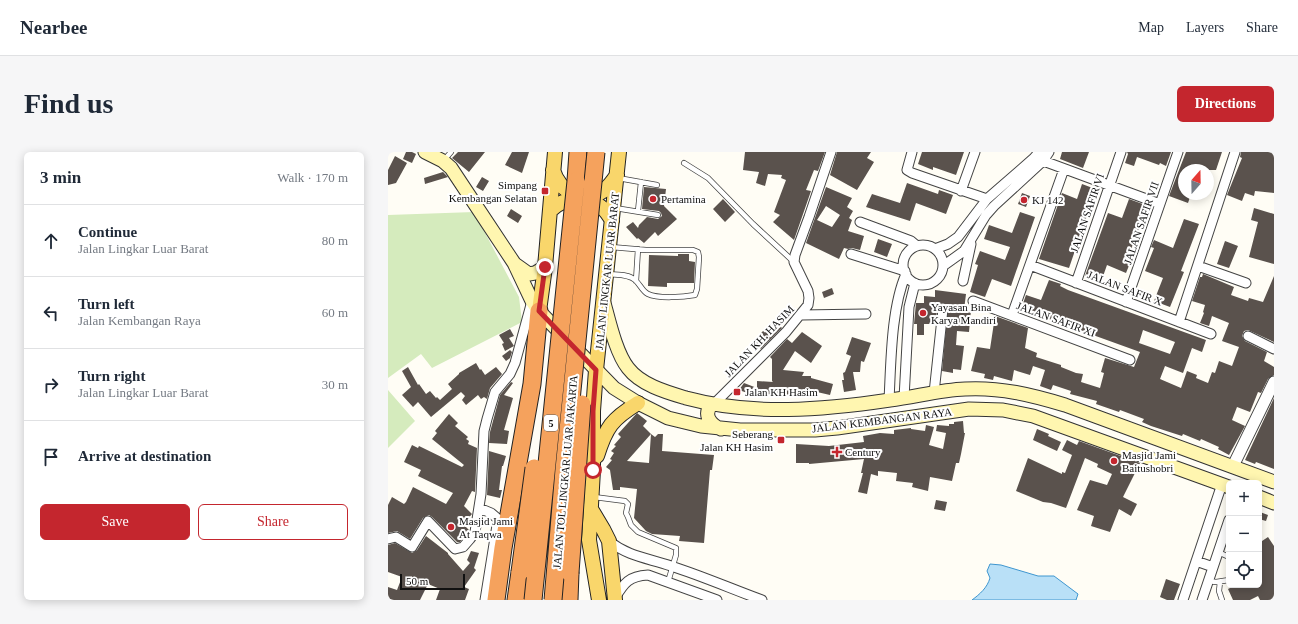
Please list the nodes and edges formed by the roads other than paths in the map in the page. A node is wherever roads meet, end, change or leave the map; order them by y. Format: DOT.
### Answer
graph roads {
  1 [pos="425,152"];
  2 [pos="555,152"];
  3 [pos="578,152"];
  4 [pos="596,152"];
  5 [pos="619,152"];
  6 [pos="831,152"];
  7 [pos="912,152"];
  8 [pos="975,152"];
  9 [pos="1050,152"];
  10 [pos="1121,152"];
  11 [pos="1178,152"];
  12 [pos="1235,152"];
  13 [pos="1036,155"];
  14 [pos="447,156"];
  15 [pos="1043,161"];
  16 [pos="684,163"];
  17 [pos="1064,169"];
  18 [pos="553,170"];
  19 [pos="617,176"];
  20 [pos="641,182"];
  21 [pos="657,185"];
  22 [pos="1110,185"];
  23 [pos="961,191"];
  24 [pos="551,198"];
  25 [pos="987,200"];
  26 [pos="1160,204"];
  27 [pos="638,212"];
  28 [pos="658,215"];
  29 [pos="613,219"];
  30 [pos="549,220"];
  31 [pos="860,222"];
  32 [pos="974,235"];
  33 [pos="917,246"];
  34 [pos="610,247"];
  35 [pos="578,248"];
  36 [pos="638,249"];
  37 [pos="935,249"];
  38 [pos="851,254"];
  39 [pos="794,262"];
  40 [pos="514,263"];
  41 [pos="1030,265"];
  42 [pos="943,266"];
  43 [pos="1198,266"];
  44 [pos="545,267"];
  45 [pos="607,273"];
  46 [pos="905,273"];
  47 [pos="636,281"];
  48 [pos="963,281"];
  49 [pos="915,283"];
  50 [pos="1076,283"];
  51 [pos="1246,283"];
  52 [pos="973,301"];
  53 [pos="1126,302"];
  54 [pos="604,303"];
  55 [pos="535,306"];
  56 [pos="943,309"];
  57 [pos="866,314"];
  58 [pos="801,315"];
  59 [pos="1012,316"];
  60 [pos="1179,322"];
  61 [pos="1211,334"];
  62 [pos="1248,336"];
  63 [pos="599,345"];
  64 [pos="1274,349"];
  65 [pos="580,354"];
  66 [pos="1130,360"];
  67 [pos="596,370"];
  68 [pos="1274,382"];
  69 [pos="934,392"];
  70 [pos="904,398"];
  71 [pos="888,400"];
  72 [pos="638,403"];
  73 [pos="713,404"];
  74 [pos="721,429"];
  75 [pos="1233,466"];
  76 [pos="593,470"];
  77 [pos="1274,482"];
  78 [pos="1225,485"];
  79 [pos="1262,498"];
  80 [pos="591,503"];
  81 [pos="1274,503"];
  82 [pos="479,508"];
  83 [pos="1226,529"];
  84 [pos="388,539"];
  85 [pos="609,541"];
  86 [pos="1218,552"];
  87 [pos="1226,556"];
  88 [pos="1196,561"];
  89 [pos="674,567"];
  90 [pos="1213,567"];
  91 [pos="1208,581"];
  92 [pos="1226,581"];
  93 [pos="668,582"];
  94 [pos="1220,582"];
  95 [pos="615,599"];
  96 [pos="485,600"];
  97 [pos="496,600"];
  98 [pos="516,600"];
  99 [pos="533,600"];
  100 [pos="553,600"];
  101 [pos="569,600"];
  102 [pos="599,600"];
  103 [pos="717,600"];
  104 [pos="762,600"];
  105 [pos="1183,600"];
  106 [pos="1202,600"];
  107 [pos="1222,600"];
  1 -- 14 [label="main road"];
  2 -- 18 [label="main road"];
  3 -- 35 [label="highway, JALAN TOL LINGKAR LUAR JAKARTA / 5, bridge"];
  4 -- 35 [label="highway, JALAN TOL LINGKAR LUAR JAKARTA / 5, bridge"];
  5 -- 19 [label="main road, JALAN LINGKAR LUAR BARAT"];
  6 -- 39 [label="street"];
  7 -- 23 [label="street"];
  8 -- 23 [label="street"];
  9 -- 15 [label="street"];
  10 -- 22 [label="street, JALAN SAFIR VI"];
  11 -- 26 [label="street, JALAN SAFIR VII"];
  12 -- 43 [label="street"];
  13 -- 15 [label="street"];
  13 -- 25 [label="street"];
  14 -- 40 [label="main road, JALAN KEMBANGAN RAYA"];
  15 -- 17 [label="street"];
  15 -- 32 [label="street"];
  16 -- 39 [label="lane"];
  17 -- 22 [label="street"];
  17 -- 41 [label="street"];
  18 -- 19 [label="main road"];
  18 -- 24 [label="main road"];
  19 -- 20 [label="lane"];
  19 -- 29 [label="main road, JALAN LINGKAR LUAR BARAT"];
  20 -- 21 [label="lane"];
  20 -- 27 [label="lane"];
  22 -- 26 [label="street"];
  22 -- 50 [label="street, JALAN SAFIR VI"];
  23 -- 25 [label="street"];
  24 -- 29 [label="main road"];
  24 -- 30 [label="main road"];
  25 -- 37 [label="street"];
  26 -- 53 [label="street, JALAN SAFIR VII"];
  27 -- 28 [label="lane"];
  27 -- 29 [label="lane"];
  29 -- 30 [label="main road"];
  29 -- 34 [label="main road, JALAN LINGKAR LUAR BARAT"];
  30 -- 44 [label="main road"];
  31 -- 33 [label="street"];
  32 -- 42 [label="street"];
  32 -- 48 [label="street"];
  33 -- 37 [label="street"];
  33 -- 46 [label="street"];
  34 -- 36 [label="lane"];
  34 -- 45 [label="main road, JALAN LINGKAR LUAR BARAT"];
  35 -- 98 [label="highway, bridge"];
  35 -- 99 [label="highway, JALAN TOL LINGKAR LUAR JAKARTA / 5, bridge"];
  35 -- 100 [label="highway, JALAN TOL LINGKAR LUAR JAKARTA / 5, bridge"];
  35 -- 101 [label="highway, bridge"];
  36 -- 47 [label="lane"];
  36 -- 47 [label="lane"];
  37 -- 42 [label="street"];
  38 -- 46 [label="street"];
  39 -- 58 [label="street, JALAN KH. HASIM"];
  40 -- 44 [label="main road"];
  40 -- 55 [label="main road, JALAN KEMBANGAN RAYA"];
  41 -- 50 [label="street, JALAN SAFIR X"];
  41 -- 59 [label="street"];
  42 -- 49 [label="street"];
  43 -- 51 [label="street"];
  43 -- 60 [label="street"];
  44 -- 55 [label="main road"];
  45 -- 47 [label="lane"];
  45 -- 54 [label="main road, JALAN LINGKAR LUAR BARAT"];
  46 -- 49 [label="street"];
  46 -- 71 [label="street"];
  49 -- 70 [label="street"];
  50 -- 53 [label="street, JALAN SAFIR X"];
  52 -- 59 [label="street, JALAN SAFIR XI"];
  53 -- 60 [label="street, JALAN SAFIR X"];
  54 -- 63 [label="main road, JALAN LINGKAR LUAR BARAT"];
  54 -- 73 [label="main road, JALAN KEMBANGAN RAYA"];
  55 -- 65 [label="main road, JALAN KEMBANGAN RAYA"];
  55 -- 82 [label="street"];
  55 -- 97 [label="highway"];
  56 -- 69 [label="street"];
  57 -- 58 [label="street"];
  58 -- 73 [label="street, JALAN KH. HASIM"];
  59 -- 66 [label="street, JALAN SAFIR XI"];
  60 -- 61 [label="street, JALAN SAFIR X"];
  62 -- 64 [label="street"];
  63 -- 65 [label="main road"];
  63 -- 67 [label="main road, JALAN LINGKAR LUAR BARAT"];
  65 -- 67 [label="main road, JALAN KEMBANGAN RAYA"];
  67 -- 72 [label="main road, JALAN KEMBANGAN RAYA"];
  67 -- 76 [label="main road, JALAN LINGKAR LUAR BARAT"];
  68 -- 75 [label="street"];
  69 -- 70 [label="main road, JALAN KEMBANGAN RAYA"];
  69 -- 75 [label="main road, JALAN KEMBANGAN RAYA"];
  70 -- 71 [label="main road, JALAN KEMBANGAN RAYA"];
  71 -- 73 [label="main road, JALAN KEMBANGAN RAYA"];
  72 -- 74 [label="main road, JALAN KEMBANGAN RAYA"];
  72 -- 76 [label="main road"];
  73 -- 74 [label="main road"];
  74 -- 78 [label="main road, JALAN KEMBANGAN RAYA"];
  75 -- 77 [label="main road, JALAN KEMBANGAN RAYA"];
  76 -- 80 [label="main road, JALAN LINGKAR LUAR BARAT"];
  78 -- 88 [label="street"];
  79 -- 81 [label="main road"];
  80 -- 85 [label="main road"];
  80 -- 89 [label="lane"];
  80 -- 102 [label="main road, JALAN LINGKAR LUAR BARAT"];
  82 -- 84 [label="street"];
  82 -- 96 [label="street"];
  83 -- 86 [label="street"];
  85 -- 89 [label="street"];
  85 -- 95 [label="main road"];
  86 -- 87 [label="lane"];
  86 -- 90 [label="street"];
  88 -- 90 [label="street"];
  88 -- 105 [label="street"];
  89 -- 93 [label="lane"];
  89 -- 104 [label="street"];
  90 -- 91 [label="street"];
  91 -- 94 [label="lane"];
  91 -- 106 [label="street"];
  92 -- 94 [label="lane"];
  93 -- 95 [label="street"];
  93 -- 103 [label="street"];
  94 -- 107 [label="lane"];
}
